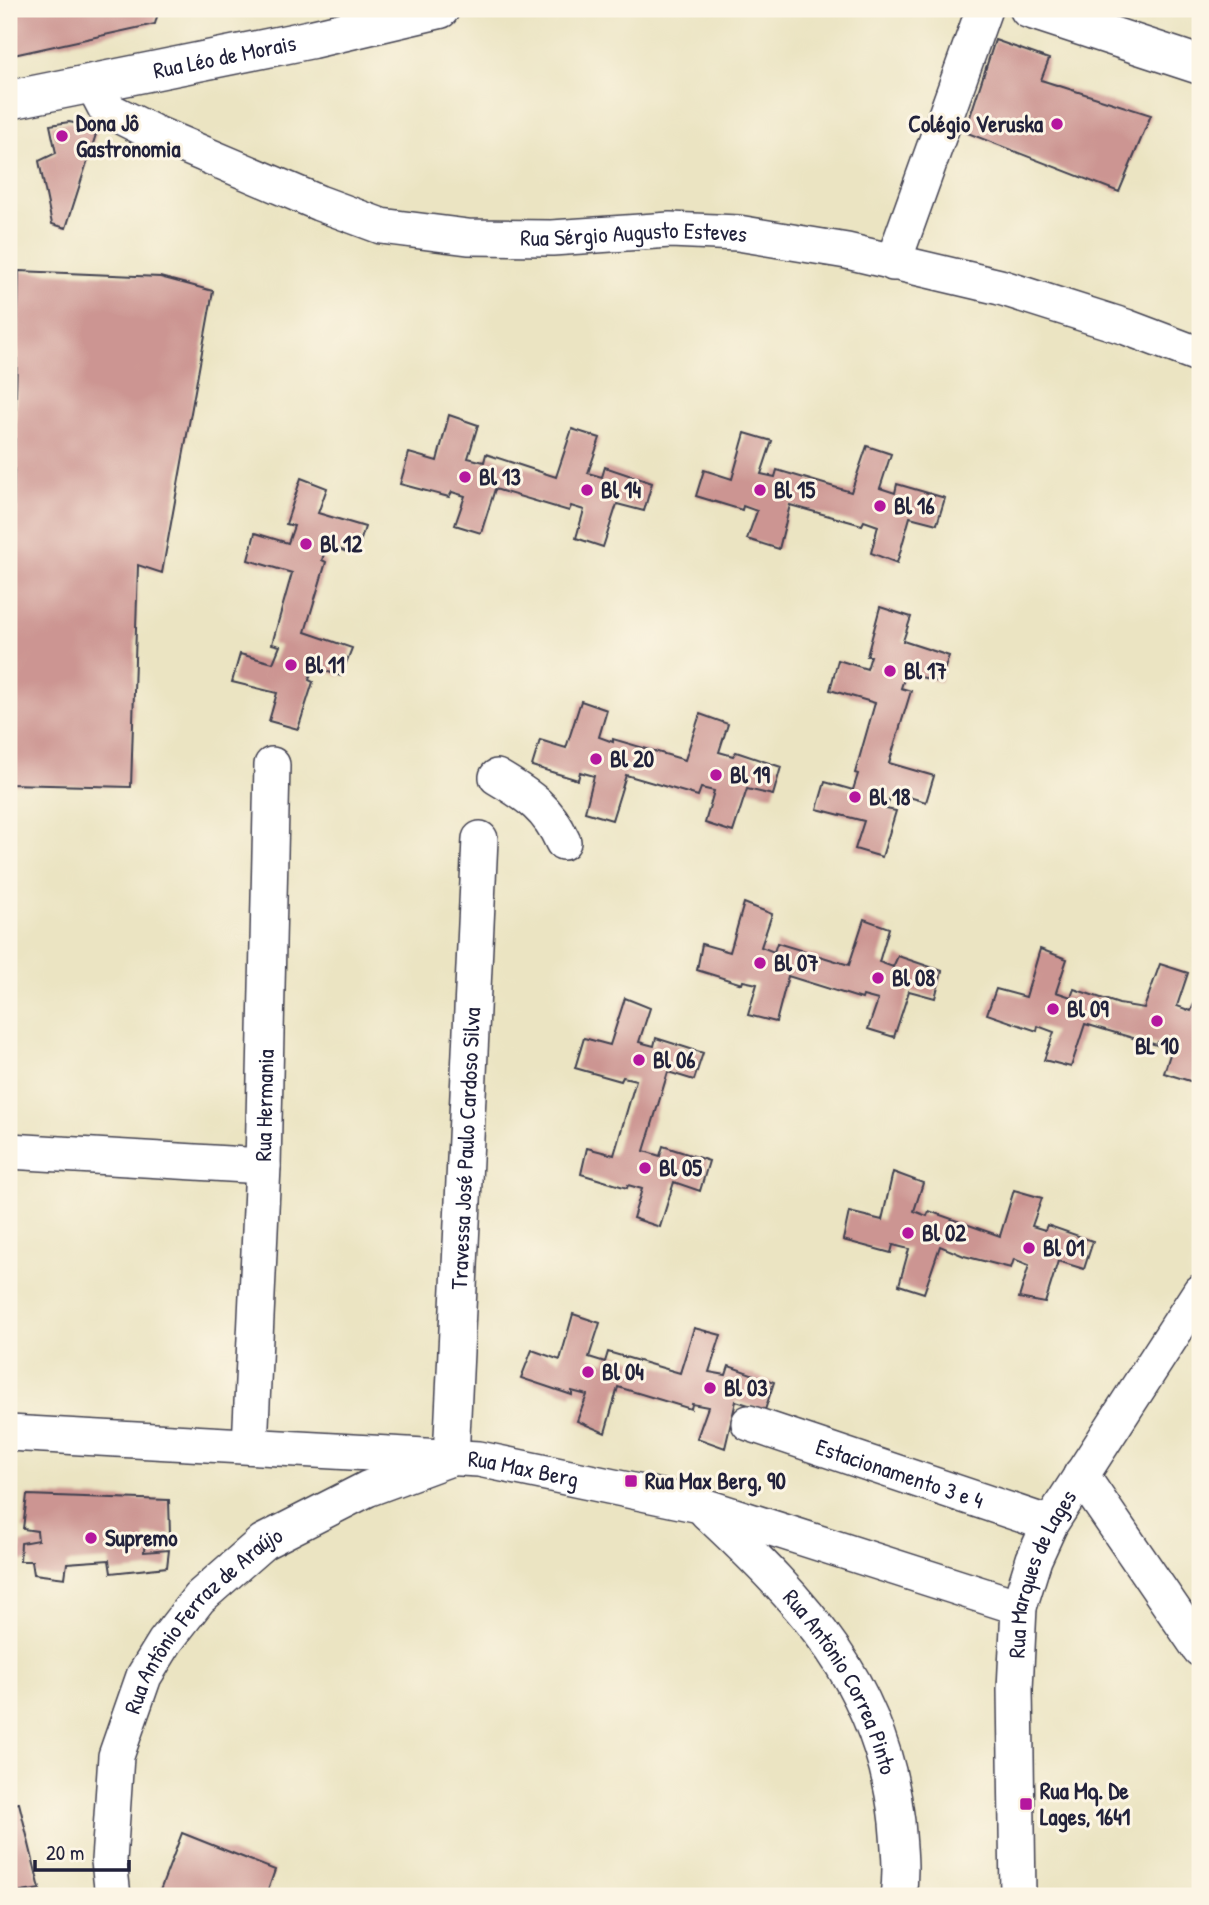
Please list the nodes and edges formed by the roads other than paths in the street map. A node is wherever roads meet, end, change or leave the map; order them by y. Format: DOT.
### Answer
graph roads {
  1 [pos="440,9"];
  2 [pos="984,9"];
  3 [pos="1029,9"];
  4 [pos="1200,65"];
  5 [pos="92,82"];
  6 [pos="9,100"];
  7 [pos="892,263"];
  8 [pos="1200,355"];
  9 [pos="272,765"];
  10 [pos="497,777"];
  11 [pos="480,839"];
  12 [pos="563,842"];
  13 [pos="9,1151"];
  14 [pos="263,1166"];
  15 [pos="1200,1292"];
  16 [pos="749,1423"];
  17 [pos="9,1433"];
  18 [pos="250,1446"];
  19 [pos="451,1458"];
  20 [pos="1081,1475"];
  21 [pos="700,1505"];
  22 [pos="1050,1524"];
  23 [pos="1019,1607"];
  24 [pos="1200,1649"];
  25 [pos="113,1896"];
  26 [pos="898,1896"];
  27 [pos="1018,1896"];
  1 -- 5 [label="main road, Rua Léo de Morais"];
  2 -- 7 [label="street"];
  3 -- 4 [label="main road"];
  5 -- 6 [label="main road, Rua Léo de Morais"];
  5 -- 7 [label="street, Rua Sérgio Augusto Esteves"];
  7 -- 8 [label="street, Rua Sérgio Augusto Esteves"];
  9 -- 14 [label="street, Rua Hermania"];
  10 -- 12 [label="street"];
  11 -- 19 [label="street, Travessa José Paulo Cardoso Silva"];
  13 -- 14 [label="street"];
  14 -- 18 [label="street, Rua Hermania"];
  15 -- 20 [label="street, Rua Marques de Lages"];
  16 -- 22 [label="street, Estacionamento 3 e 4"];
  17 -- 18 [label="street, Rua Max Berg"];
  18 -- 19 [label="street, Rua Max Berg"];
  19 -- 21 [label="street, Rua Max Berg"];
  19 -- 25 [label="street, Rua Antônio Ferraz de Araújo"];
  20 -- 22 [label="street, Rua Marques de Lages"];
  20 -- 24 [label="street"];
  21 -- 23 [label="street, Rua Max Berg"];
  21 -- 26 [label="street, Rua Antônio Correa Pinto"];
  22 -- 23 [label="street, Rua Marques de Lages"];
  23 -- 27 [label="street, Rua Marques de Lages"];
}
